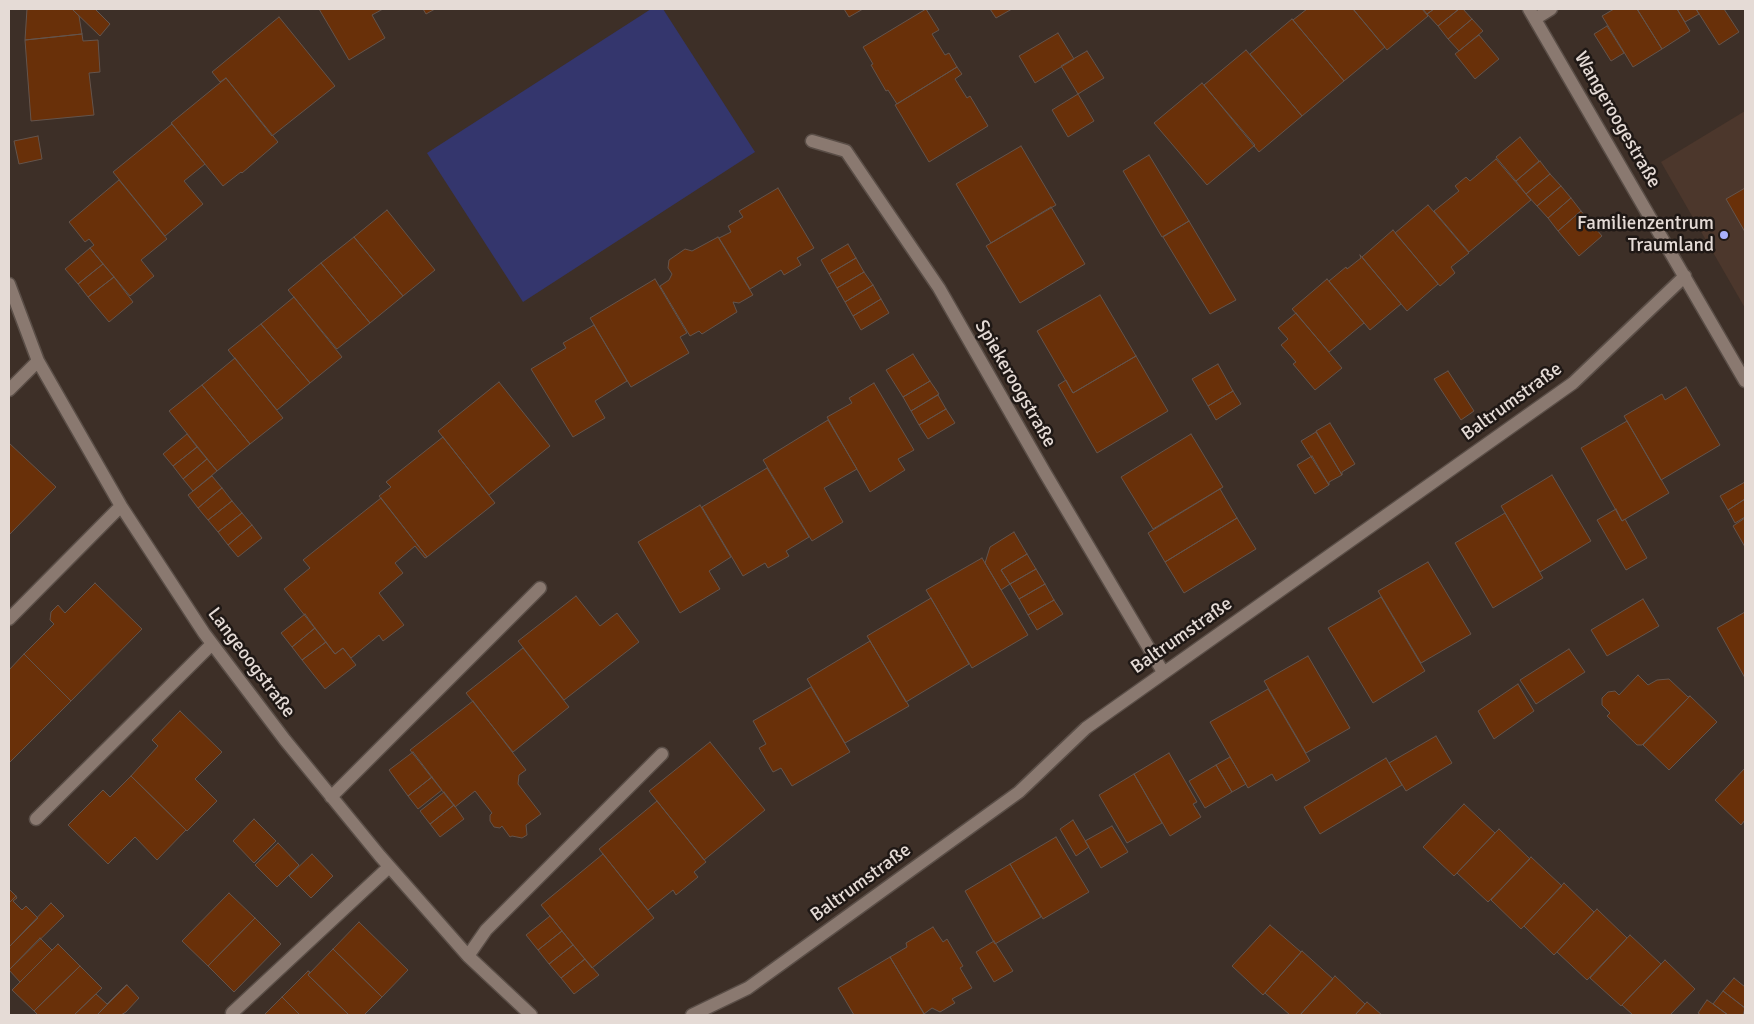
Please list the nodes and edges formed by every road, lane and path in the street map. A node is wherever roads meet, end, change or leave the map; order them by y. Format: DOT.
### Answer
graph roads {
  1 [pos="1551,9"];
  2 [pos="1532,14"];
  3 [pos="812,141"];
  4 [pos="1685,276"];
  5 [pos="9,284"];
  6 [pos="38,361"];
  7 [pos="1745,381"];
  8 [pos="9,390"];
  9 [pos="121,506"];
  10 [pos="540,588"];
  11 [pos="9,620"];
  12 [pos="212,644"];
  13 [pos="1163,672"];
  14 [pos="662,754"];
  15 [pos="331,797"];
  16 [pos="36,819"];
  17 [pos="389,867"];
  18 [pos="468,956"];
  19 [pos="232,1013"];
  20 [pos="531,1015"];
  21 [pos="692,1015"];
  1 -- 2 [label="street"];
  2 -- 4 [label="street, Wangeroogestraße"];
  3 -- 13 [label="street, Spiekeroogstraße"];
  4 -- 7 [label="street, Wangeroogestraße"];
  4 -- 13 [label="street, Baltrumstraße"];
  5 -- 6 [label="street, Langeoogstraße"];
  6 -- 8 [label="street"];
  6 -- 9 [label="street, Langeoogstraße"];
  9 -- 11 [label="street"];
  9 -- 12 [label="street, Langeoogstraße"];
  10 -- 15 [label="street"];
  12 -- 15 [label="street, Langeoogstraße"];
  12 -- 16 [label="street"];
  13 -- 21 [label="street, Baltrumstraße"];
  14 -- 18 [label="street"];
  15 -- 17 [label="street, Langeoogstraße"];
  17 -- 18 [label="street, Langeoogstraße"];
  17 -- 19 [label="street"];
  18 -- 20 [label="street, Langeoogstraße"];
}
